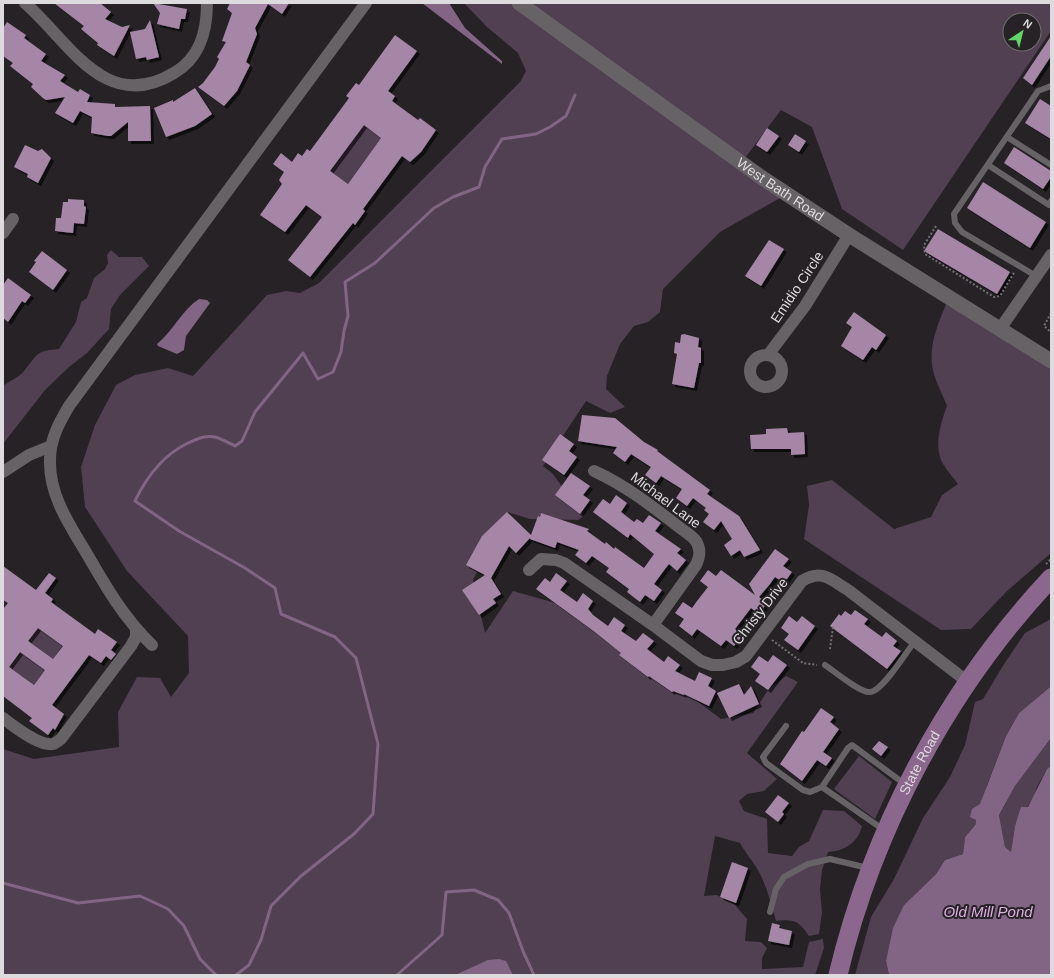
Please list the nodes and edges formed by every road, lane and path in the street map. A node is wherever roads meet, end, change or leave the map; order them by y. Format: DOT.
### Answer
graph roads {
  1 [pos="25,3"];
  2 [pos="208,3"];
  3 [pos="366,3"];
  4 [pos="519,3"];
  5 [pos="1051,86"];
  6 [pos="1006,137"];
  7 [pos="988,165"];
  8 [pos="1051,165"];
  9 [pos="1051,201"];
  10 [pos="13,219"];
  11 [pos="936,226"];
  12 [pos="3,233"];
  13 [pos="849,235"];
  14 [pos="1051,254"];
  15 [pos="1018,266"];
  16 [pos="1036,276"];
  17 [pos="1051,313"];
  18 [pos="1000,329"];
  19 [pos="1051,332"];
  20 [pos="768,355"];
  21 [pos="1051,361"];
  22 [pos="52,446"];
  23 [pos="594,471"];
  24 [pos="3,472"];
  25 [pos="529,570"];
  26 [pos="1051,578"];
  27 [pos="653,625"];
  28 [pos="833,627"];
  29 [pos="136,629"];
  30 [pos="768,637"];
  31 [pos="915,641"];
  32 [pos="152,645"];
  33 [pos="830,650"];
  34 [pos="817,665"];
  35 [pos="825,665"];
  36 [pos="968,682"];
  37 [pos="3,718"];
  38 [pos="786,726"];
  39 [pos="822,786"];
  40 [pos="907,786"];
  41 [pos="886,832"];
  42 [pos="871,869"];
  43 [pos="770,912"];
  44 [pos="838,975"];
  1 -- 2 [label="street"];
  3 -- 22 [label="street"];
  4 -- 13 [label="street, West Bath Road"];
  5 -- 6 [label="lane"];
  6 -- 7 [label="lane"];
  6 -- 8 [label="lane"];
  7 -- 9 [label="lane"];
  7 -- 15 [label="lane"];
  10 -- 12 [label="street"];
  11 -- 15 [label="path"];
  13 -- 18 [label="street, West Bath Road"];
  13 -- 20 [label="street, Emidio Circle"];
  14 -- 16 [label="street"];
  15 -- 16 [label="lane"];
  16 -- 18 [label="street"];
  17 -- 19 [label="path"];
  18 -- 21 [label="street, West Bath Road"];
  22 -- 24 [label="street"];
  22 -- 29 [label="street"];
  23 -- 27 [label="street, Michael Lane"];
  25 -- 27 [label="street, Christy Drive"];
  26 -- 36 [label="main road, State Road"];
  27 -- 31 [label="street, Christy Drive"];
  28 -- 33 [label="path"];
  29 -- 32 [label="street"];
  29 -- 37 [label="street"];
  30 -- 34 [label="path"];
  31 -- 35 [label="lane"];
  31 -- 36 [label="street, Christy Drive"];
  36 -- 40 [label="main road, State Road"];
  38 -- 39 [label="lane"];
  39 -- 40 [label="lane"];
  39 -- 41 [label="lane"];
  40 -- 41 [label="main road, State Road"];
  41 -- 42 [label="main road, State Road"];
  42 -- 43 [label="lane"];
  42 -- 44 [label="main road, State Road"];
}
